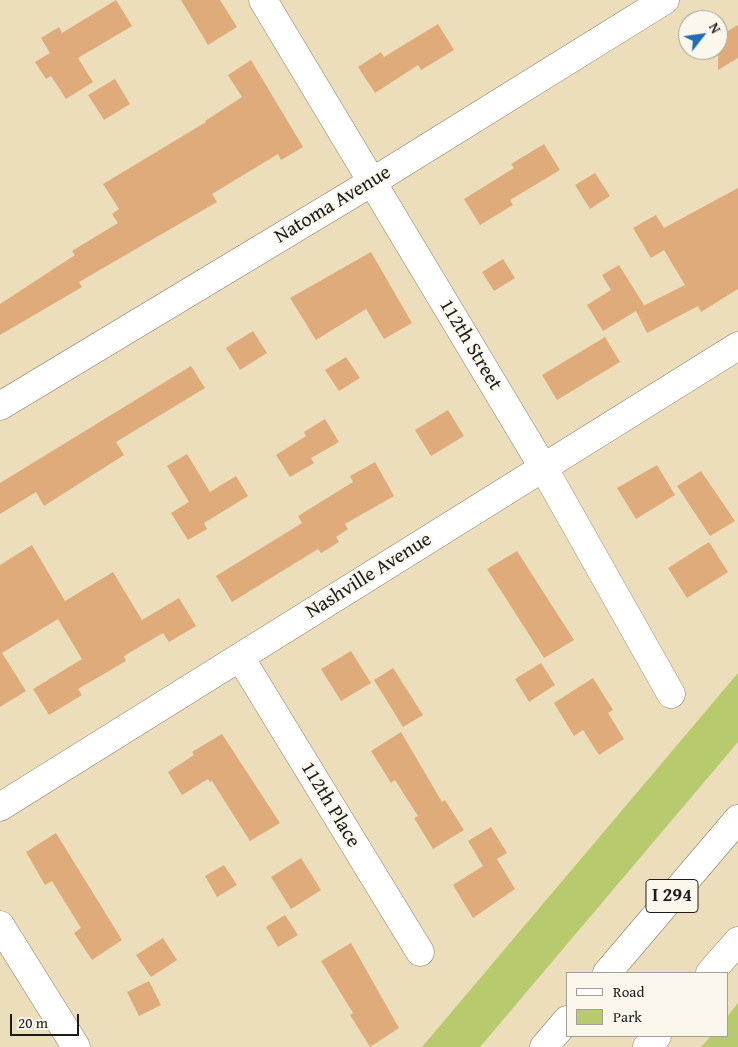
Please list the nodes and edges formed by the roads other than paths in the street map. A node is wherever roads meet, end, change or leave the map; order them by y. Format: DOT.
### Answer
graph roads {
  1 [pos="262,0"];
  2 [pos="664,0"];
  3 [pos="372,182"];
  4 [pos="738,346"];
  5 [pos="0,406"];
  6 [pos="543,467"];
  7 [pos="240,657"];
  8 [pos="671,694"];
  9 [pos="0,807"];
  10 [pos="738,819"];
  11 [pos="0,925"];
  12 [pos="738,940"];
  13 [pos="420,952"];
  14 [pos="608,972"];
  15 [pos="711,972"];
  16 [pos="566,1021"];
  17 [pos="656,1037"];
  18 [pos="76,1047"];
  19 [pos="544,1047"];
  20 [pos="647,1047"];
  1 -- 3 [label="main road, 112th Street"];
  2 -- 3 [label="main road, Natoma Avenue"];
  3 -- 5 [label="main road, Natoma Avenue"];
  3 -- 6 [label="main road, 112th Street"];
  4 -- 6 [label="main road, Nashville Avenue"];
  6 -- 7 [label="main road, Nashville Avenue"];
  6 -- 8 [label="main road, 112th Street"];
  7 -- 9 [label="main road, Nashville Avenue"];
  7 -- 13 [label="main road, 112th Place"];
  10 -- 14 [label="main road, I 294"];
  11 -- 18 [label="main road"];
  12 -- 15 [label="main road"];
  16 -- 19 [label="main road"];
  17 -- 20 [label="main road"];
}
